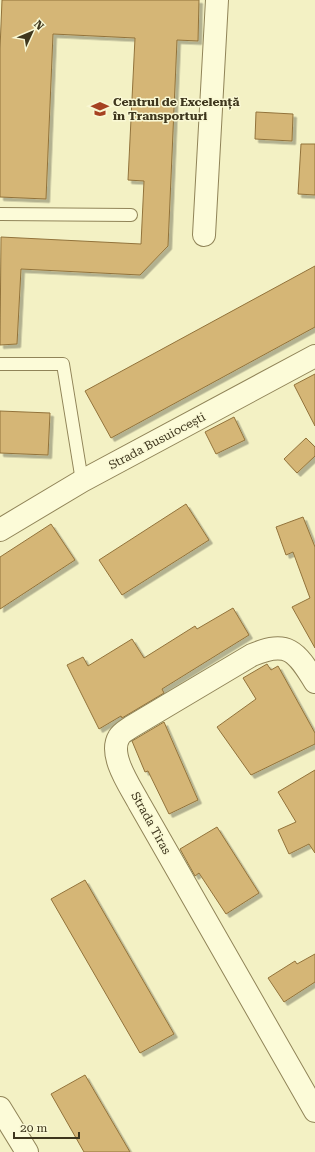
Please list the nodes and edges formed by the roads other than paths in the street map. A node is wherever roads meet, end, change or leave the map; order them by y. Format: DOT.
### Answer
graph roads {
  1 [pos="217,0"];
  2 [pos="0,214"];
  3 [pos="131,215"];
  4 [pos="204,235"];
  5 [pos="315,356"];
  6 [pos="0,364"];
  7 [pos="82,482"];
  8 [pos="0,530"];
  9 [pos="315,682"];
  10 [pos="0,1108"];
  11 [pos="315,1111"];
  12 [pos="27,1152"];
  1 -- 4 [label="street"];
  2 -- 3 [label="lane"];
  5 -- 7 [label="street, Strada Busuiocești"];
  6 -- 7 [label="lane"];
  7 -- 8 [label="street, Strada Busuiocești"];
  9 -- 11 [label="street, Strada Tiras"];
  10 -- 12 [label="street"];
}
